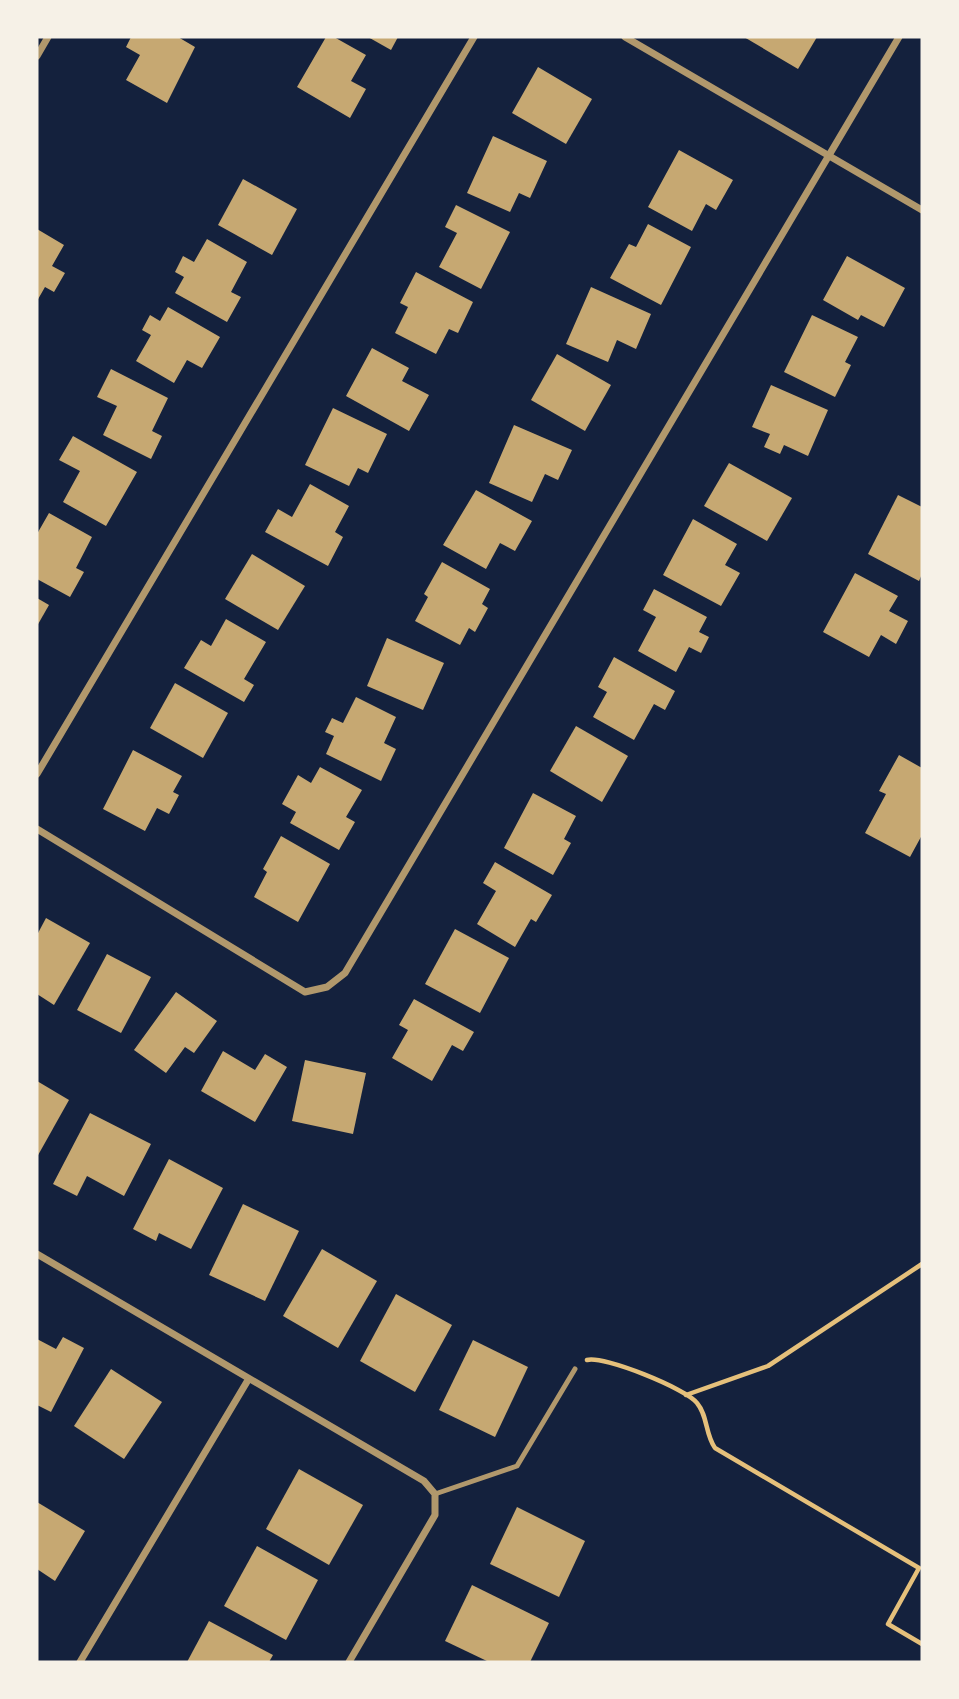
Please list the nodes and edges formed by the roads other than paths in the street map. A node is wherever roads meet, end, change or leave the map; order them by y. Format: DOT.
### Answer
graph roads {
  1 [pos="48,37"];
  2 [pos="474,37"];
  3 [pos="625,37"];
  4 [pos="899,37"];
  5 [pos="37,56"];
  6 [pos="830,155"];
  7 [pos="922,210"];
  8 [pos="37,774"];
  9 [pos="37,829"];
  10 [pos="37,1254"];
  11 [pos="575,1369"];
  12 [pos="248,1380"];
  13 [pos="435,1494"];
  14 [pos="80,1662"];
  15 [pos="349,1662"];
  1 -- 5 [label="street"];
  2 -- 8 [label="street"];
  3 -- 6 [label="street"];
  4 -- 6 [label="street"];
  6 -- 7 [label="street"];
  6 -- 9 [label="street"];
  10 -- 12 [label="street"];
  11 -- 13 [label="lane"];
  12 -- 13 [label="street"];
  12 -- 14 [label="street"];
  13 -- 15 [label="street"];
}
